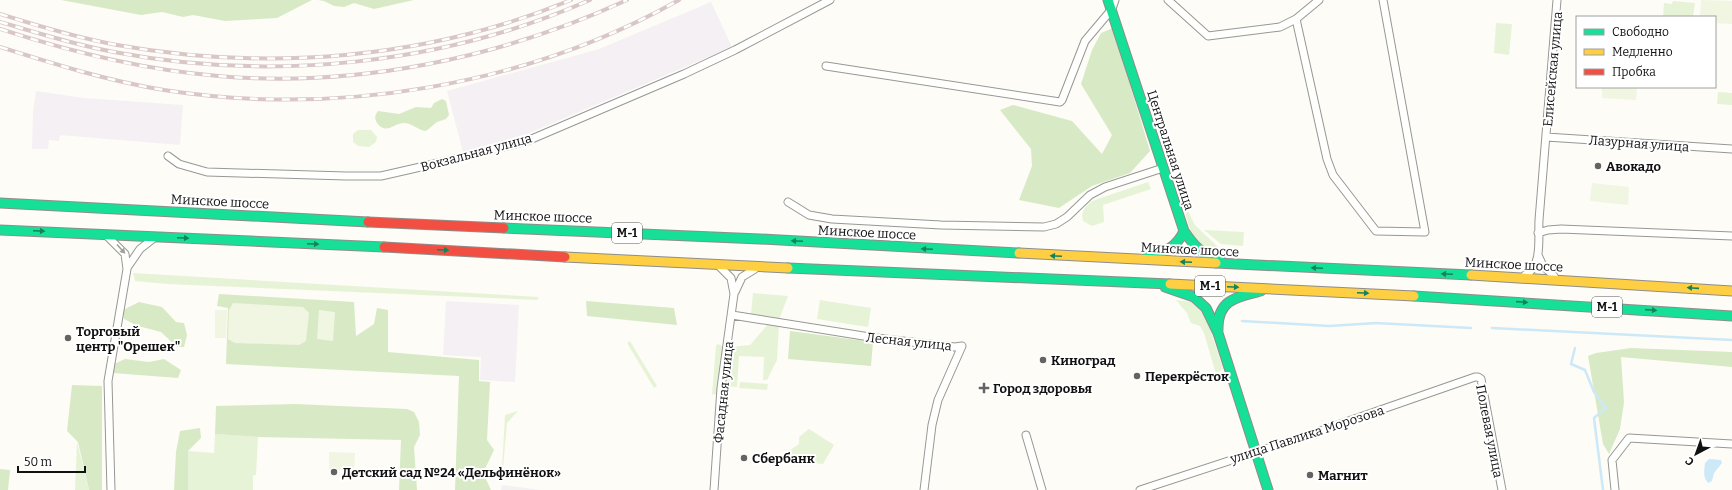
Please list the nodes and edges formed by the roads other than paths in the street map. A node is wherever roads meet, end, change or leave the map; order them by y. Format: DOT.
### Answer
graph roads {
  1 [pos="830,0"];
  2 [pos="1108,0"];
  3 [pos="1115,0"];
  4 [pos="1168,0"];
  5 [pos="1319,0"];
  6 [pos="1382,0"];
  7 [pos="1557,0"];
  8 [pos="1112,9"];
  9 [pos="1296,19"];
  10 [pos="826,66"];
  11 [pos="1546,137"];
  12 [pos="1732,149"];
  13 [pos="168,156"];
  14 [pos="1163,168"];
  15 [pos="788,202"];
  16 [pos="0,203"];
  17 [pos="0,230"];
  18 [pos="1184,231"];
  19 [pos="1538,233"];
  20 [pos="105,235"];
  21 [pos="1732,236"];
  22 [pos="154,237"];
  23 [pos="1538,252"];
  24 [pos="1130,259"];
  25 [pos="718,265"];
  26 [pos="1253,265"];
  27 [pos="760,267"];
  28 [pos="127,269"];
  29 [pos="1522,277"];
  30 [pos="1562,279"];
  31 [pos="1152,283"];
  32 [pos="1268,289"];
  33 [pos="1732,291"];
  34 [pos="734,294"];
  35 [pos="732,315"];
  36 [pos="1732,316"];
  37 [pos="1218,333"];
  38 [pos="1474,377"];
  39 [pos="1026,435"];
  40 [pos="1732,444"];
  41 [pos="1257,452"];
  42 [pos="111,490"];
  43 [pos="714,490"];
  44 [pos="924,490"];
  45 [pos="1042,490"];
  46 [pos="1140,490"];
  47 [pos="1268,490"];
  48 [pos="1502,490"];
  49 [pos="1615,490"];
  1 -- 13 [label="street, Вокзальная улица"];
  2 -- 8 [label="main road, Центральная улица"];
  3 -- 8 [label="street"];
  4 -- 9 [label="street"];
  5 -- 9 [label="street"];
  6 -- 9 [label="street"];
  7 -- 11 [label="street, Елисейская улица"];
  8 -- 10 [label="street"];
  8 -- 14 [label="main road, Центральная улица"];
  11 -- 12 [label="street, Лазурная улица"];
  11 -- 19 [label="street, Елисейская улица"];
  14 -- 15 [label="street"];
  14 -- 18 [label="main road, Центральная улица"];
  24 -- 16 [label="main road, Минское шоссе / М-1, one-way"];
  17 -- 20 [label="main road, М-1, one-way"];
  18 -- 24 [label="main road"];
  18 -- 26 [label="main road, Центральная улица"];
  19 -- 21 [label="street"];
  19 -- 23 [label="street, Елисейская улица"];
  20 -- 22 [label="main road, М-1"];
  20 -- 28 [label="street, one-way"];
  22 -- 25 [label="main road, М-1, one-way"];
  22 -- 28 [label="street"];
  23 -- 29 [label="street"];
  23 -- 30 [label="street"];
  26 -- 24 [label="main road, Минское шоссе / М-1, one-way"];
  25 -- 27 [label="main road, М-1"];
  25 -- 34 [label="street, Фасадная улица"];
  29 -- 26 [label="main road, Минское шоссе / М-1, one-way"];
  27 -- 31 [label="main road, М-1"];
  27 -- 34 [label="street, Фасадная улица"];
  28 -- 42 [label="street"];
  29 -- 30 [label="main road, Минское шоссе / М-1"];
  33 -- 30 [label="main road, Минское шоссе / М-1, one-way"];
  31 -- 32 [label="main road, М-1, one-way"];
  31 -- 37 [label="main road"];
  32 -- 36 [label="main road, М-1, one-way"];
  32 -- 37 [label="main road"];
  34 -- 35 [label="street, Фасадная улица"];
  35 -- 43 [label="street, Фасадная улица"];
  35 -- 44 [label="street, Лесная улица"];
  37 -- 41 [label="main road"];
  38 -- 41 [label="street, улица Павлика Морозова"];
  38 -- 48 [label="street, Полевая улица"];
  39 -- 45 [label="street"];
  40 -- 49 [label="street"];
  41 -- 46 [label="street, улица Павлика Морозова"];
  41 -- 47 [label="main road"];
}
